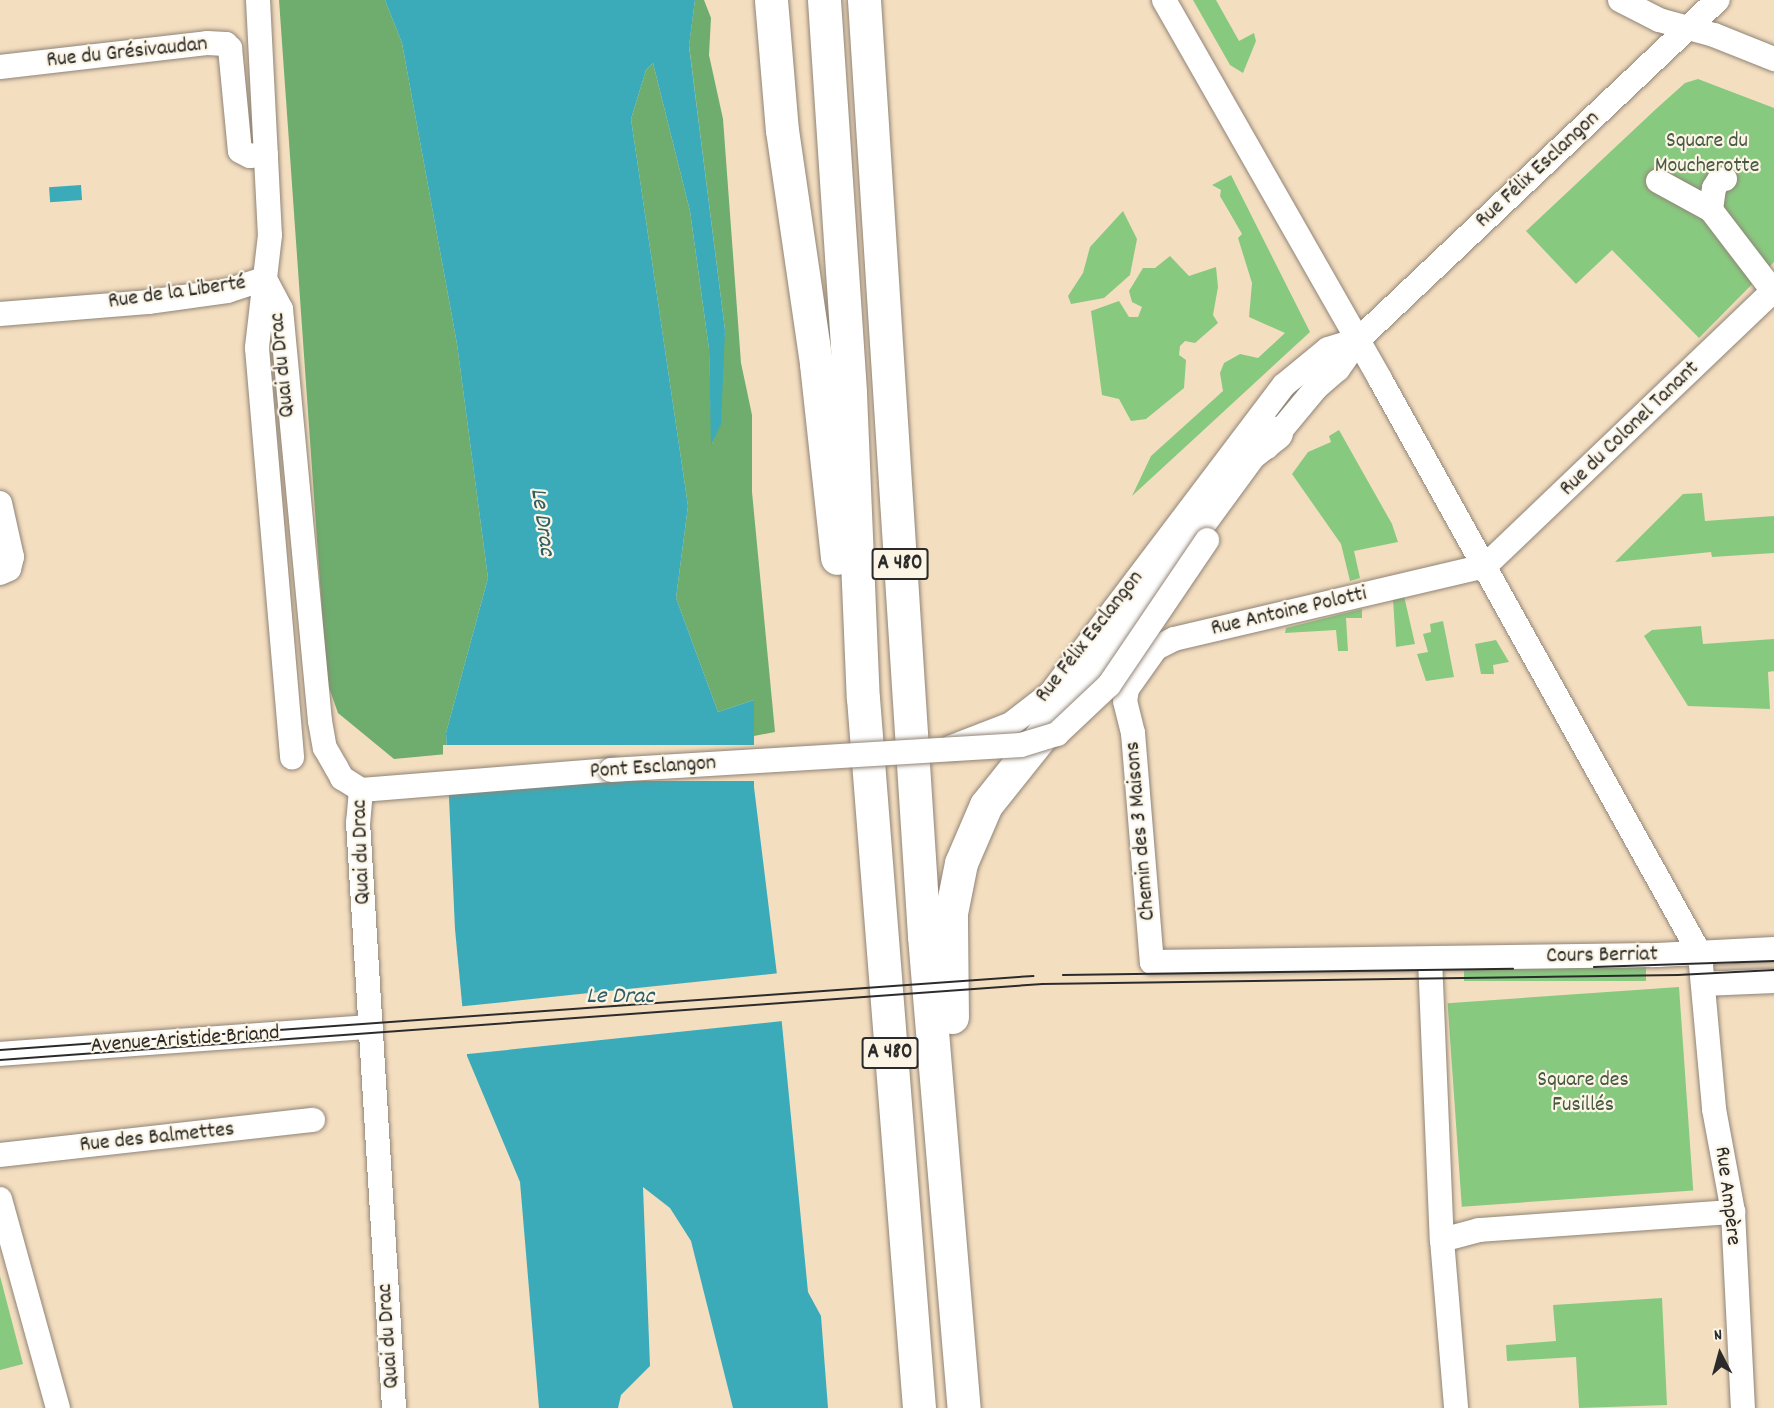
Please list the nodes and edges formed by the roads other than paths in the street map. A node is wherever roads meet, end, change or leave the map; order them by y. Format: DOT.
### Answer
graph roads {
  1 [pos="258,0"];
  2 [pos="771,0"];
  3 [pos="824,0"];
  4 [pos="864,0"];
  5 [pos="1164,0"];
  6 [pos="1620,0"];
  7 [pos="1718,0"];
  8 [pos="1689,28"];
  9 [pos="1774,59"];
  10 [pos="0,67"];
  11 [pos="266,154"];
  12 [pos="1725,179"];
  13 [pos="1658,181"];
  14 [pos="1711,210"];
  15 [pos="265,279"];
  16 [pos="1774,290"];
  17 [pos="0,314"];
  18 [pos="1358,340"];
  19 [pos="1276,433"];
  20 [pos="0,503"];
  21 [pos="1485,566"];
  22 [pos="0,573"];
  23 [pos="863,698"];
  24 [pos="1125,701"];
  25 [pos="945,750"];
  26 [pos="292,758"];
  27 [pos="361,789"];
  28 [pos="1774,950"];
  29 [pos="1700,954"];
  30 [pos="1430,959"];
  31 [pos="1152,962"];
  32 [pos="1774,981"];
  33 [pos="1703,984"];
  34 [pos="371,1027"];
  35 [pos="0,1054"];
  36 [pos="314,1120"];
  37 [pos="942,1129"];
  38 [pos="0,1155"];
  39 [pos="0,1200"];
  40 [pos="1733,1212"];
  41 [pos="1442,1240"];
  42 [pos="58,1408"];
  43 [pos="394,1408"];
  44 [pos="919,1408"];
  45 [pos="964,1408"];
  46 [pos="1456,1408"];
  47 [pos="1743,1408"];
  1 -- 11 [label="street, Quai du Drac"];
  2 -- 23 [label="highway"];
  3 -- 23 [label="highway, A 480"];
  4 -- 37 [label="highway, A 480"];
  5 -- 18 [label="street"];
  6 -- 8 [label="street"];
  7 -- 8 [label="street, Rue Félix Esclangon"];
  8 -- 9 [label="street"];
  8 -- 18 [label="street, Rue Félix Esclangon"];
  10 -- 11 [label="street, Rue du Grésivaudan"];
  11 -- 15 [label="street, Quai du Drac"];
  12 -- 14 [label="street"];
  13 -- 14 [label="street"];
  14 -- 16 [label="street"];
  15 -- 17 [label="street, Rue de la Liberté"];
  15 -- 26 [label="street, Quai du Drac"];
  15 -- 27 [label="street, Quai du Drac"];
  16 -- 21 [label="street, Rue du Colonel Tanant"];
  18 -- 19 [label="street, Rue Félix Esclangon"];
  18 -- 21 [label="street"];
  18 -- 25 [label="street, Rue Félix Esclangon, bridge"];
  19 -- 25 [label="street, Rue Félix Esclangon, bridge"];
  19 -- 37 [label="highway"];
  20 -- 22 [label="street"];
  21 -- 24 [label="street, Rue Antoine Polotti"];
  21 -- 29 [label="street"];
  23 -- 44 [label="highway, A 480"];
  24 -- 31 [label="street, Chemin des 3 Maisons"];
  25 -- 27 [label="street, Pont Esclangon, bridge"];
  27 -- 34 [label="street, Quai du Drac"];
  28 -- 29 [label="street, Cours Berriat"];
  29 -- 30 [label="street, Cours Berriat"];
  29 -- 33 [label="street, Rue Ampère"];
  30 -- 31 [label="street, Cours Berriat"];
  30 -- 41 [label="street"];
  32 -- 33 [label="street"];
  33 -- 40 [label="street, Rue Ampère"];
  34 -- 35 [label="street, Avenue Aristide Briand"];
  34 -- 43 [label="street, Quai du Drac"];
  36 -- 38 [label="street, Rue des Balmettes"];
  37 -- 45 [label="highway, A 480"];
  39 -- 42 [label="street"];
  40 -- 41 [label="street"];
  40 -- 47 [label="street, Rue Ampère"];
  41 -- 46 [label="street"];
}
